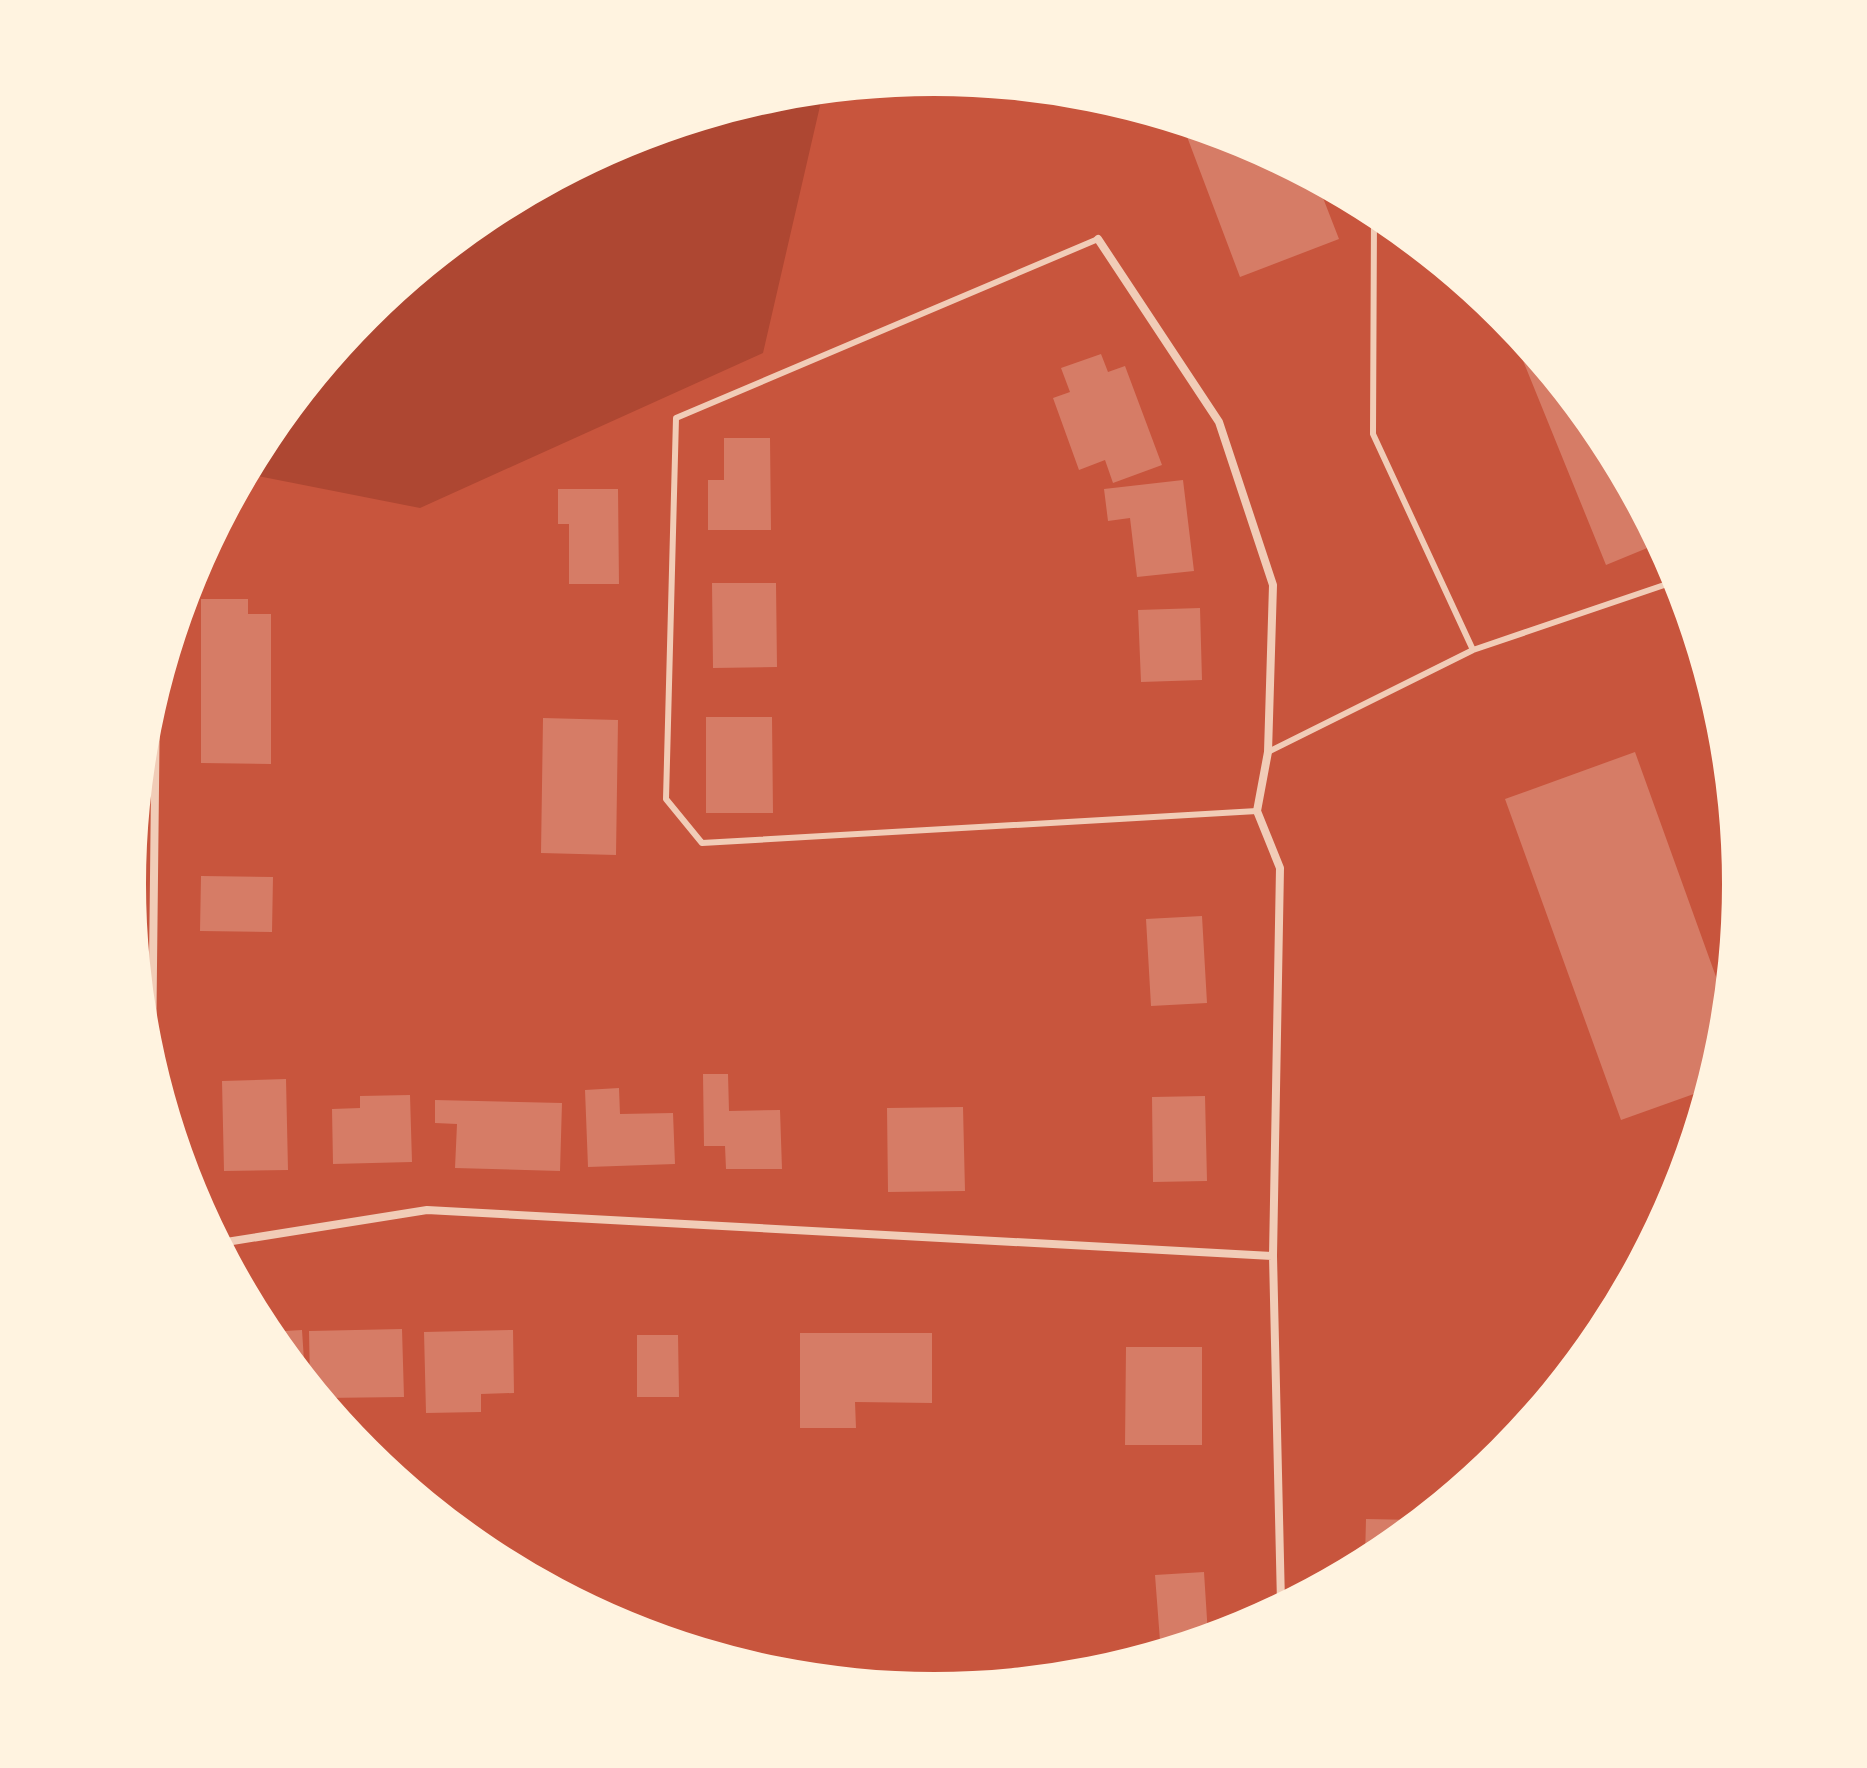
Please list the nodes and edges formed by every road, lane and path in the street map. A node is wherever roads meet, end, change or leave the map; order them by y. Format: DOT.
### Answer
graph roads {
  1 [pos="1374,231"];
  2 [pos="1098,239"];
  3 [pos="1663,585"];
  4 [pos="1473,650"];
  5 [pos="1268,752"];
  6 [pos="155,762"];
  7 [pos="1257,811"];
  8 [pos="153,991"];
  9 [pos="231,1241"];
  10 [pos="1273,1256"];
  11 [pos="1281,1592"];
  1 -- 4 [label="lane"];
  2 -- 5 [label="street"];
  2 -- 7 [label="lane"];
  3 -- 4 [label="lane"];
  4 -- 5 [label="lane"];
  5 -- 7 [label="street"];
  6 -- 8 [label="street"];
  7 -- 10 [label="street"];
  9 -- 10 [label="street"];
  10 -- 11 [label="street"];
}
